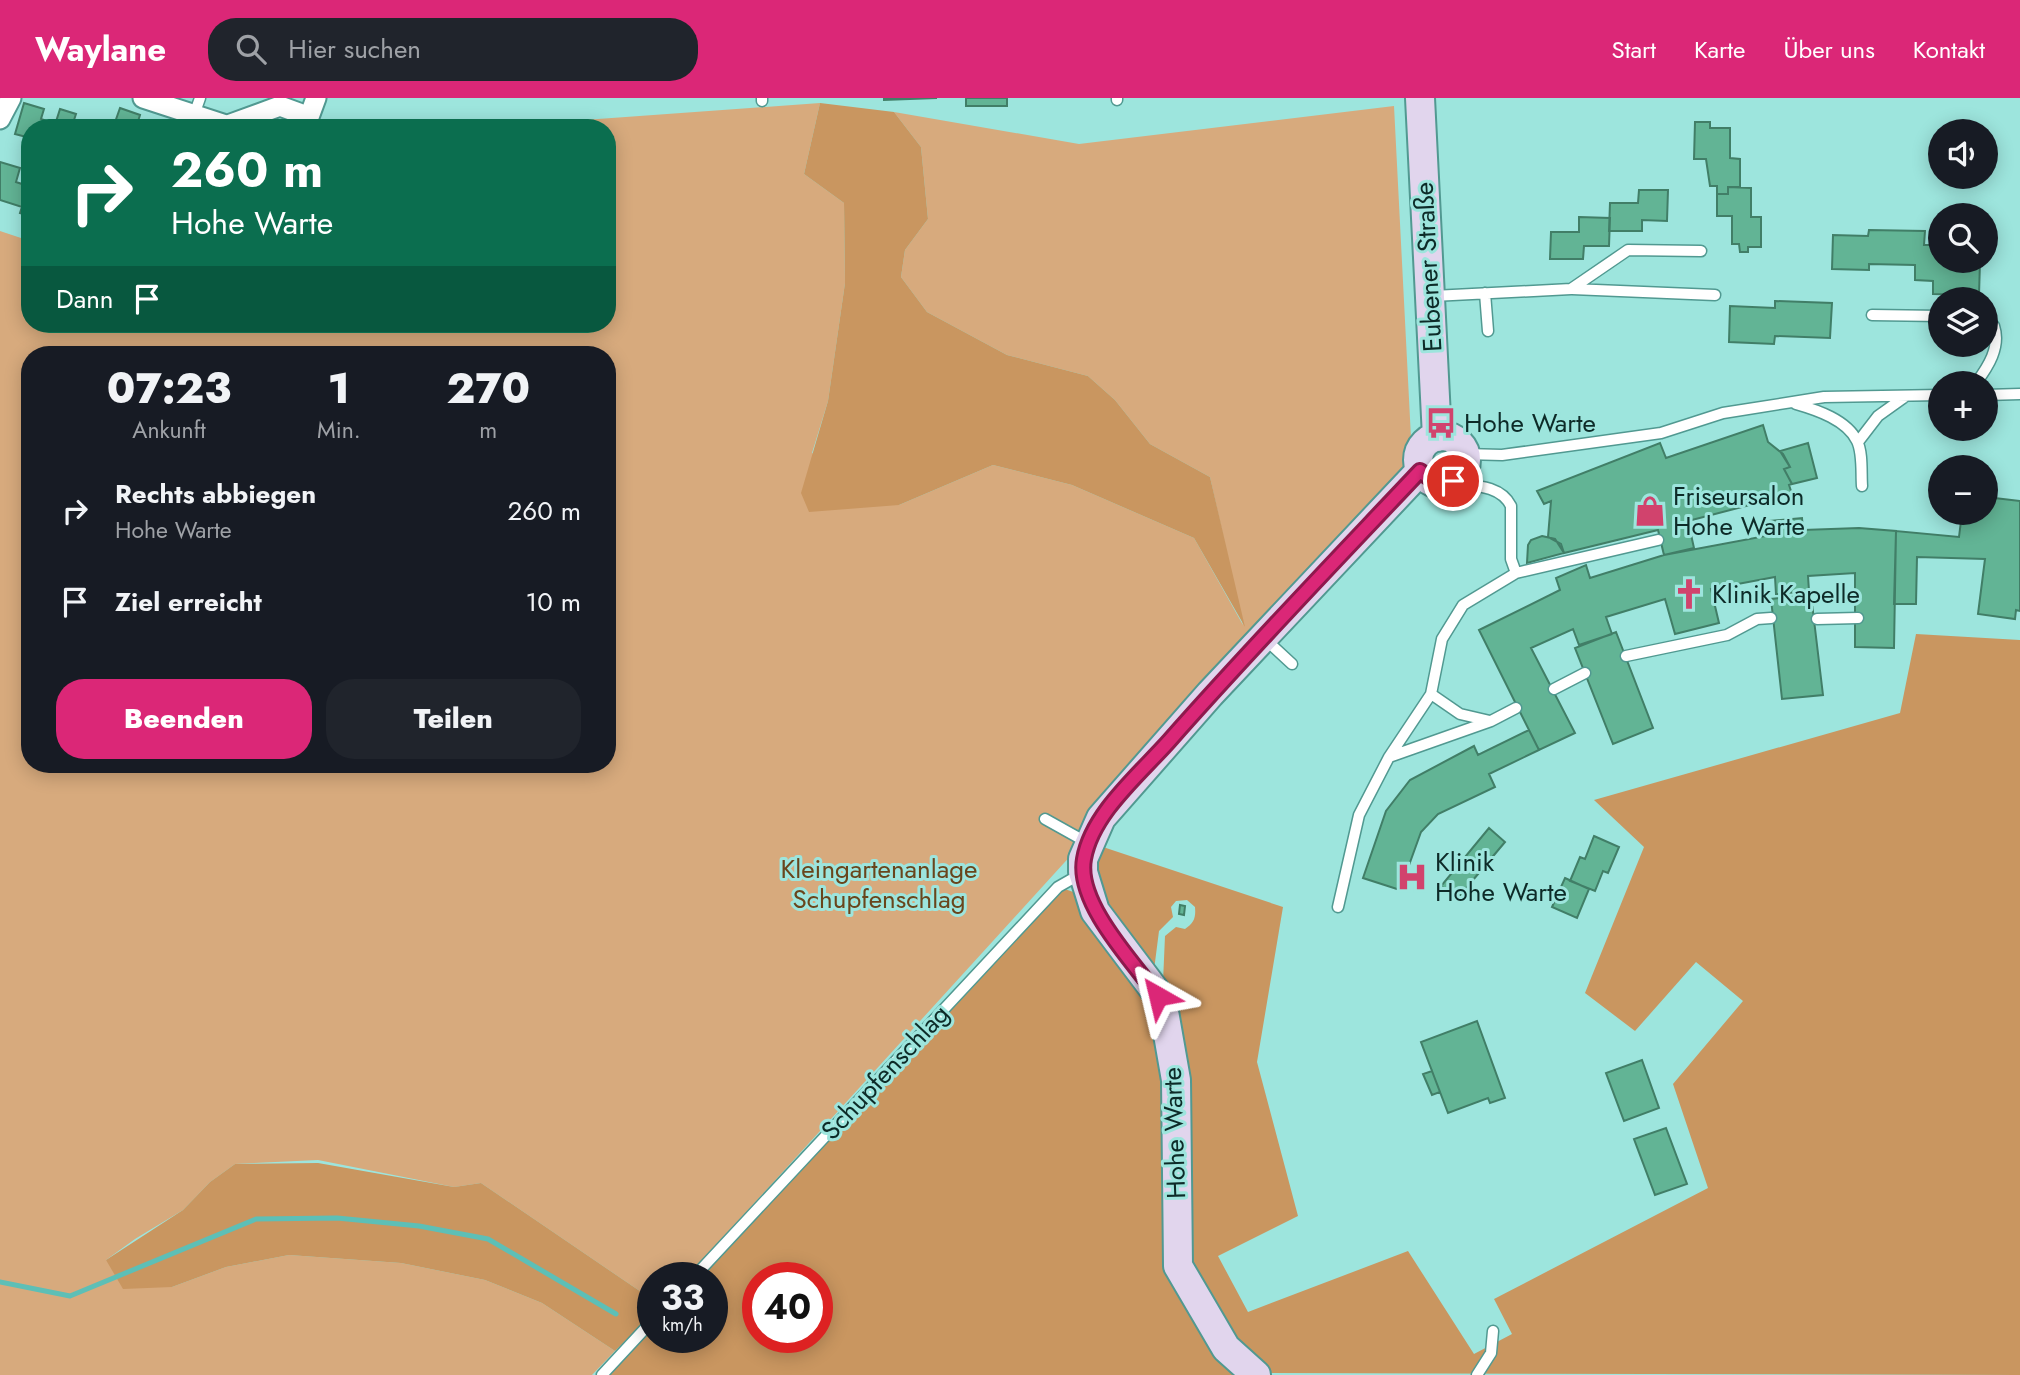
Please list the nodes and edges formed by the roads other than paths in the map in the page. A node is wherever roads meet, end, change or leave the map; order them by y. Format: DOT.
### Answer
graph roads {
  1 [pos="11,98"];
  2 [pos="143,98"];
  3 [pos="316,98"];
  4 [pos="1420,98"];
  5 [pos="197,106"];
  6 [pos="0,119"];
  7 [pos="218,119"];
  8 [pos="250,119"];
  9 [pos="301,119"];
  10 [pos="308,119"];
  11 [pos="1701,251"];
  12 [pos="1571,289"];
  13 [pos="1485,293"];
  14 [pos="1715,295"];
  15 [pos="1429,296"];
  16 [pos="1872,315"];
  17 [pos="1928,316"];
  18 [pos="1488,331"];
  19 [pos="2020,394"];
  20 [pos="1998,395"];
  21 [pos="1907,396"];
  22 [pos="1928,396"];
  23 [pos="1792,403"];
  24 [pos="1437,437"];
  25 [pos="1858,442"];
  26 [pos="1465,454"];
  27 [pos="1420,471"];
  28 [pos="1450,483"];
  29 [pos="1862,486"];
  30 [pos="1658,540"];
  31 [pos="1516,573"];
  32 [pos="1771,618"];
  33 [pos="1858,618"];
  34 [pos="1817,619"];
  35 [pos="1263,637"];
  36 [pos="1626,656"];
  37 [pos="1292,664"];
  38 [pos="1585,673"];
  39 [pos="1554,689"];
  40 [pos="1431,694"];
  41 [pos="1516,708"];
  42 [pos="1491,721"];
  43 [pos="1389,757"];
  44 [pos="1045,819"];
  45 [pos="1089,843"];
  46 [pos="1083,872"];
  47 [pos="1338,907"];
  48 [pos="708,1262"];
  49 [pos="1493,1331"];
  50 [pos="637,1337"];
  51 [pos="602,1375"];
  52 [pos="1256,1375"];
  53 [pos="1477,1375"];
  1 -- 6 [label="street"];
  2 -- 5 [label="street"];
  3 -- 10 [label="street"];
  4 -- 15 [label="street, Eubener Straße"];
  5 -- 7 [label="street"];
  8 -- 9 [label="street"];
  11 -- 12 [label="lane"];
  12 -- 13 [label="lane"];
  12 -- 14 [label="lane"];
  13 -- 15 [label="lane"];
  13 -- 18 [label="lane"];
  15 -- 24 [label="street, Eubener Straße"];
  16 -- 17 [label="lane"];
  19 -- 20 [label="lane"];
  21 -- 22 [label="lane"];
  21 -- 23 [label="lane"];
  21 -- 25 [label="lane"];
  23 -- 25 [label="lane"];
  23 -- 26 [label="lane"];
  24 -- 26 [label="street"];
  24 -- 27 [label="street, Hohe Warte"];
  25 -- 29 [label="lane"];
  26 -- 28 [label="street"];
  27 -- 28 [label="street"];
  27 -- 35 [label="street, Hohe Warte"];
  28 -- 31 [label="lane"];
  30 -- 31 [label="lane"];
  31 -- 40 [label="lane"];
  32 -- 36 [label="lane"];
  33 -- 34 [label="lane"];
  35 -- 37 [label="lane"];
  35 -- 45 [label="street, Hohe Warte"];
  38 -- 39 [label="lane"];
  40 -- 42 [label="lane"];
  40 -- 43 [label="lane"];
  41 -- 42 [label="lane"];
  42 -- 43 [label="lane"];
  43 -- 47 [label="lane"];
  44 -- 45 [label="lane"];
  45 -- 46 [label="street, Hohe Warte"];
  46 -- 48 [label="lane, Schupfenschlag"];
  46 -- 52 [label="street, Hohe Warte"];
  49 -- 53 [label="lane"];
  50 -- 51 [label="lane"];
}
